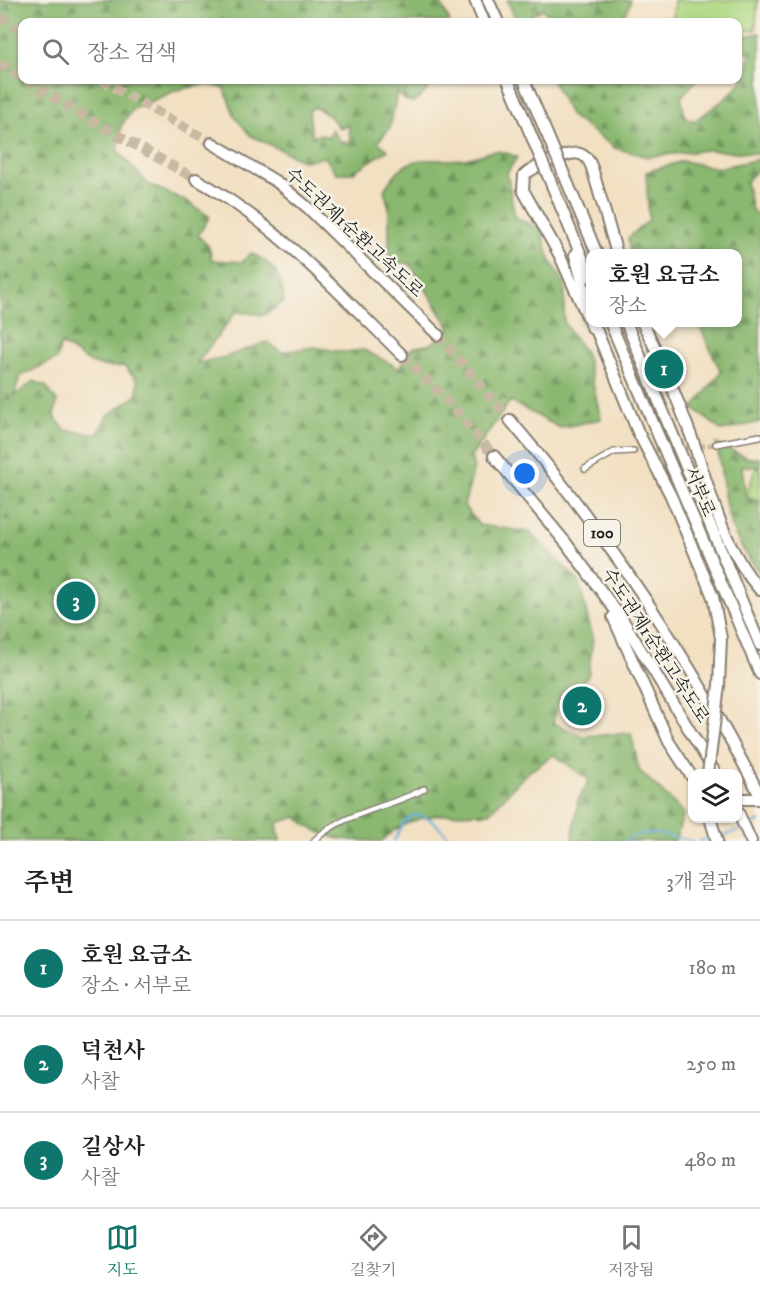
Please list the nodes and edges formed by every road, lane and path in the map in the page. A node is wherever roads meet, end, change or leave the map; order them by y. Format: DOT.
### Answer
graph roads {
  1 [pos="475,0"];
  2 [pos="488,0"];
  3 [pos="482,18"];
  4 [pos="496,18"];
  5 [pos="510,84"];
  6 [pos="526,84"];
  7 [pos="212,143"];
  8 [pos="196,179"];
  9 [pos="566,220"];
  10 [pos="583,222"];
  11 [pos="595,249"];
  12 [pos="602,249"];
  13 [pos="616,249"];
  14 [pos="586,266"];
  15 [pos="586,295"];
  16 [pos="586,312"];
  17 [pos="593,327"];
  18 [pos="594,327"];
  19 [pos="612,327"];
  20 [pos="628,327"];
  21 [pos="644,327"];
  22 [pos="596,334"];
  23 [pos="438,335"];
  24 [pos="402,355"];
  25 [pos="510,420"];
  26 [pos="760,436"];
  27 [pos="716,444"];
  28 [pos="633,451"];
  29 [pos="494,456"];
  30 [pos="585,469"];
  31 [pos="760,590"];
  32 [pos="602,592"];
  33 [pos="760,645"];
  34 [pos="760,674"];
  35 [pos="709,769"];
  36 [pos="713,769"];
  37 [pos="688,770"];
  38 [pos="424,789"];
  39 [pos="760,798"];
  40 [pos="742,799"];
  41 [pos="742,821"];
  42 [pos="711,823"];
  43 [pos="314,841"];
  44 [pos="717,841"];
  45 [pos="751,841"];
  1 -- 3 [label="highway"];
  2 -- 4 [label="highway"];
  5 -- 9 [label="highway, bridge"];
  6 -- 10 [label="highway, bridge"];
  7 -- 23 [label="highway, 수도권제1순환고속도로"];
  8 -- 24 [label="highway"];
  9 -- 14 [label="highway"];
  9 -- 15 [label="highway"];
  10 -- 11 [label="highway"];
  10 -- 12 [label="highway"];
  13 -- 16 [label="highway"];
  17 -- 22 [label="highway"];
  18 -- 22 [label="highway"];
  19 -- 34 [label="highway, 서부로"];
  20 -- 33 [label="highway, 서부로"];
  21 -- 31 [label="highway"];
  22 -- 35 [label="highway, bridge"];
  25 -- 39 [label="highway, 수도권제1순환고속도로 / 100"];
  26 -- 27 [label="street"];
  28 -- 30 [label="street"];
  29 -- 32 [label="highway, 수도권제1순환고속도로 / 100"];
  32 -- 36 [label="highway, 수도권제1순환고속도로 / 100"];
  32 -- 37 [label="highway"];
  38 -- 43 [label="street"];
  39 -- 40 [label="highway"];
  41 -- 45 [label="highway"];
  42 -- 44 [label="highway"];
}
